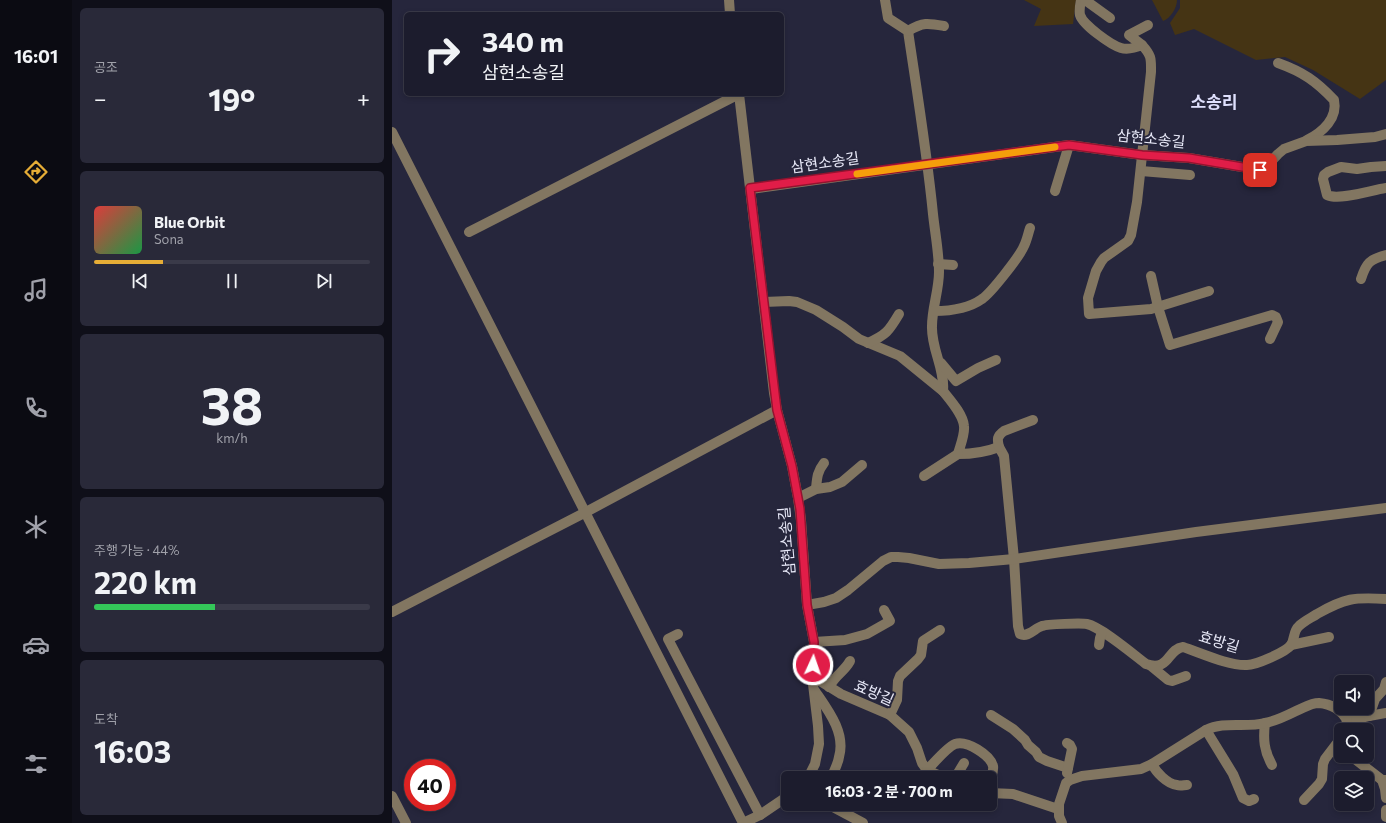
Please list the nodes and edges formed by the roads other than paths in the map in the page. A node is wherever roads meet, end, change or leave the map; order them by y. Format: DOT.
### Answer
graph roads {
  1 [pos="729,0"];
  2 [pos="885,0"];
  3 [pos="1081,0"];
  4 [pos="1085,0"];
  5 [pos="730,12"];
  6 [pos="1110,18"];
  7 [pos="1148,25"];
  8 [pos="944,26"];
  9 [pos="908,31"];
  10 [pos="1142,45"];
  11 [pos="1278,63"];
  12 [pos="735,96"];
  13 [pos="739,96"];
  14 [pos="392,132"];
  15 [pos="1386,134"];
  16 [pos="1306,141"];
  17 [pos="1069,145"];
  18 [pos="1142,155"];
  19 [pos="927,164"];
  20 [pos="1386,166"];
  21 [pos="1141,171"];
  22 [pos="1190,175"];
  23 [pos="750,188"];
  24 [pos="1386,188"];
  25 [pos="1055,192"];
  26 [pos="1030,228"];
  27 [pos="469,232"];
  28 [pos="1386,255"];
  29 [pos="938,264"];
  30 [pos="953,265"];
  31 [pos="1151,276"];
  32 [pos="1361,279"];
  33 [pos="1209,291"];
  34 [pos="764,302"];
  35 [pos="1158,306"];
  36 [pos="934,311"];
  37 [pos="900,314"];
  38 [pos="1270,339"];
  39 [pos="868,343"];
  40 [pos="939,360"];
  41 [pos="996,360"];
  42 [pos="943,391"];
  43 [pos="777,410"];
  44 [pos="1033,420"];
  45 [pos="999,447"];
  46 [pos="958,454"];
  47 [pos="824,463"];
  48 [pos="862,465"];
  49 [pos="924,476"];
  50 [pos="816,489"];
  51 [pos="798,498"];
  52 [pos="1386,508"];
  53 [pos="586,512"];
  54 [pos="1014,559"];
  55 [pos="1386,599"];
  56 [pos="807,605"];
  57 [pos="884,610"];
  58 [pos="392,612"];
  59 [pos="940,630"];
  60 [pos="1102,632"];
  61 [pos="678,634"];
  62 [pos="1329,637"];
  63 [pos="814,642"];
  64 [pos="1291,644"];
  65 [pos="1099,645"];
  66 [pos="850,661"];
  67 [pos="1151,666"];
  68 [pos="812,676"];
  69 [pos="1186,676"];
  70 [pos="1386,682"];
  71 [pos="829,687"];
  72 [pos="814,689"];
  73 [pos="1386,713"];
  74 [pos="890,715"];
  75 [pos="991,715"];
  76 [pos="1369,716"];
  77 [pos="1345,723"];
  78 [pos="1349,723"];
  79 [pos="1264,724"];
  80 [pos="1206,730"];
  81 [pos="1067,743"];
  82 [pos="1334,747"];
  83 [pos="964,763"];
  84 [pos="1362,763"];
  85 [pos="1152,764"];
  86 [pos="1272,765"];
  87 [pos="1068,768"];
  88 [pos="928,770"];
  89 [pos="812,771"];
  90 [pos="834,771"];
  91 [pos="959,771"];
  92 [pos="993,771"];
  93 [pos="1382,776"];
  94 [pos="1066,783"];
  95 [pos="1187,785"];
  96 [pos="997,793"];
  97 [pos="392,796"];
  98 [pos="1386,798"];
  99 [pos="1254,799"];
  100 [pos="1304,800"];
  101 [pos="781,801"];
  102 [pos="1058,809"];
  103 [pos="1386,810"];
  104 [pos="841,811"];
  105 [pos="760,815"];
  106 [pos="1386,817"];
  107 [pos="406,823"];
  108 [pos="743,823"];
  109 [pos="863,823"];
  110 [pos="1062,823"];
  1 -- 5 [label="street"];
  2 -- 9 [label="street"];
  3 -- 10 [label="street"];
  4 -- 6 [label="street"];
  7 -- 10 [label="street"];
  8 -- 9 [label="street"];
  9 -- 19 [label="street"];
  10 -- 18 [label="street"];
  11 -- 16 [label="street"];
  12 -- 27 [label="street"];
  13 -- 23 [label="street, 삼현소송길"];
  14 -- 53 [label="street"];
  15 -- 16 [label="street, 삼현소송길"];
  16 -- 18 [label="street, 삼현소송길"];
  17 -- 18 [label="street, 삼현소송길"];
  17 -- 19 [label="street, 삼현소송길"];
  17 -- 25 [label="street"];
  18 -- 21 [label="street"];
  19 -- 23 [label="street, 삼현소송길"];
  19 -- 29 [label="street"];
  20 -- 24 [label="street"];
  21 -- 22 [label="street"];
  21 -- 35 [label="street"];
  23 -- 34 [label="street, 삼현소송길"];
  26 -- 36 [label="street"];
  28 -- 32 [label="street"];
  29 -- 30 [label="street"];
  29 -- 36 [label="street"];
  31 -- 35 [label="street"];
  33 -- 35 [label="street"];
  34 -- 39 [label="street"];
  34 -- 43 [label="street, 삼현소송길"];
  35 -- 38 [label="street"];
  36 -- 40 [label="street"];
  37 -- 39 [label="street"];
  39 -- 42 [label="street"];
  40 -- 41 [label="street"];
  40 -- 42 [label="street"];
  42 -- 46 [label="street"];
  43 -- 51 [label="street, 삼현소송길"];
  43 -- 53 [label="street"];
  44 -- 45 [label="street"];
  45 -- 46 [label="street"];
  45 -- 54 [label="street"];
  46 -- 49 [label="street"];
  47 -- 50 [label="street"];
  48 -- 50 [label="street"];
  50 -- 51 [label="street"];
  51 -- 56 [label="street, 삼현소송길"];
  52 -- 54 [label="street"];
  53 -- 58 [label="street"];
  53 -- 108 [label="street"];
  54 -- 56 [label="street"];
  54 -- 60 [label="street"];
  55 -- 64 [label="street"];
  56 -- 63 [label="street, 삼현소송길"];
  57 -- 63 [label="street"];
  59 -- 74 [label="street"];
  60 -- 65 [label="street"];
  60 -- 67 [label="street"];
  61 -- 105 [label="street"];
  62 -- 64 [label="street"];
  63 -- 68 [label="street, 삼현소송길"];
  64 -- 67 [label="street, 효방길"];
  66 -- 71 [label="street"];
  67 -- 69 [label="street"];
  68 -- 71 [label="street, 효방길"];
  68 -- 72 [label="street, 삼현소송길"];
  70 -- 76 [label="street"];
  71 -- 74 [label="street, 효방길"];
  72 -- 89 [label="street, 삼현소송길"];
  72 -- 90 [label="street"];
  73 -- 76 [label="street"];
  74 -- 88 [label="street, 효방길"];
  75 -- 87 [label="street"];
  76 -- 78 [label="street"];
  77 -- 79 [label="street"];
  79 -- 80 [label="street"];
  79 -- 86 [label="street"];
  80 -- 85 [label="street"];
  80 -- 99 [label="street"];
  81 -- 87 [label="street"];
  82 -- 100 [label="street"];
  83 -- 91 [label="street"];
  84 -- 93 [label="street"];
  85 -- 94 [label="street"];
  85 -- 95 [label="street"];
  87 -- 94 [label="street"];
  88 -- 92 [label="street"];
  93 -- 98 [label="street"];
  94 -- 102 [label="street"];
  96 -- 102 [label="street"];
  97 -- 107 [label="street"];
  101 -- 105 [label="street"];
  102 -- 110 [label="street"];
  103 -- 106 [label="street"];
  104 -- 109 [label="street"];
  105 -- 108 [label="street"];
}
